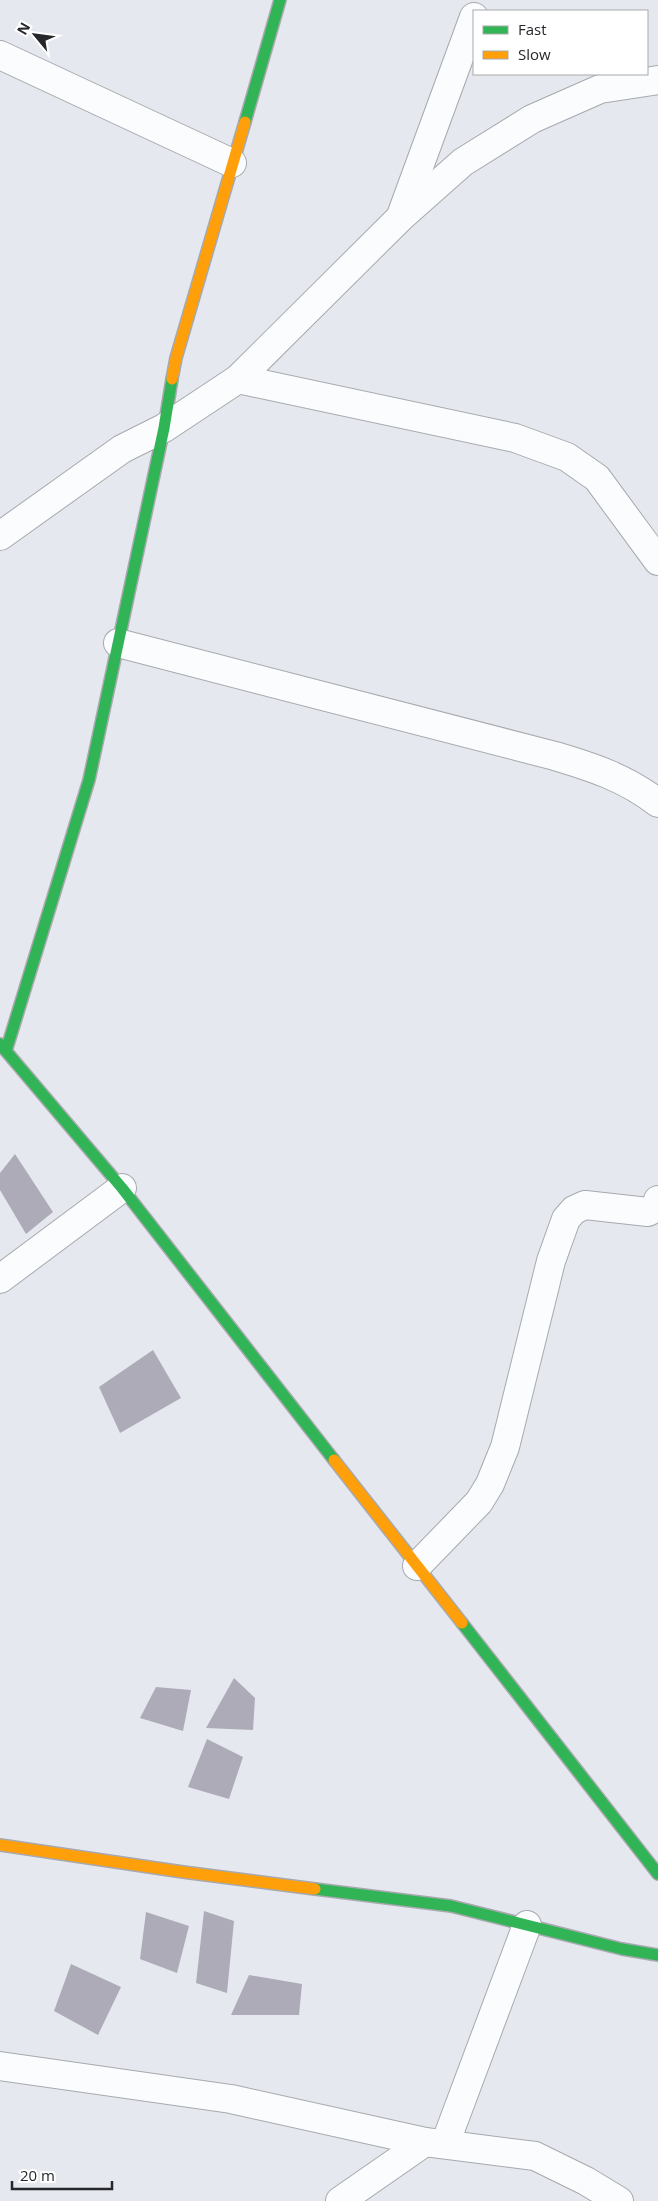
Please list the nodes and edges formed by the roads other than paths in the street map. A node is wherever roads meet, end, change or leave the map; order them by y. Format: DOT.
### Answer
graph roads {
  1 [pos="280,0"];
  2 [pos="473,20"];
  3 [pos="0,56"];
  4 [pos="658,80"];
  5 [pos="232,163"];
  6 [pos="401,217"];
  7 [pos="238,379"];
  8 [pos="164,428"];
  9 [pos="0,536"];
  10 [pos="658,561"];
  11 [pos="118,643"];
  12 [pos="658,803"];
  13 [pos="3,1048"];
  14 [pos="122,1188"];
  15 [pos="658,1200"];
  16 [pos="0,1279"];
  17 [pos="417,1566"];
  18 [pos="0,1845"];
  19 [pos="658,1874"];
  20 [pos="526,1925"];
  21 [pos="658,1954"];
  22 [pos="0,2066"];
  23 [pos="435,2143"];
  24 [pos="340,2201"];
  25 [pos="619,2201"];
  1 -- 5 [label="street"];
  2 -- 6 [label="street"];
  3 -- 5 [label="street"];
  4 -- 6 [label="street"];
  5 -- 8 [label="street"];
  6 -- 7 [label="street"];
  7 -- 8 [label="street"];
  7 -- 10 [label="street"];
  8 -- 9 [label="street"];
  8 -- 11 [label="street"];
  11 -- 12 [label="street"];
  11 -- 13 [label="street"];
  13 -- 14 [label="street"];
  14 -- 16 [label="street"];
  14 -- 17 [label="street"];
  15 -- 17 [label="street"];
  17 -- 19 [label="street"];
  18 -- 20 [label="street"];
  20 -- 21 [label="street"];
  20 -- 23 [label="street"];
  22 -- 23 [label="street"];
  23 -- 24 [label="street"];
  23 -- 25 [label="street"];
}
